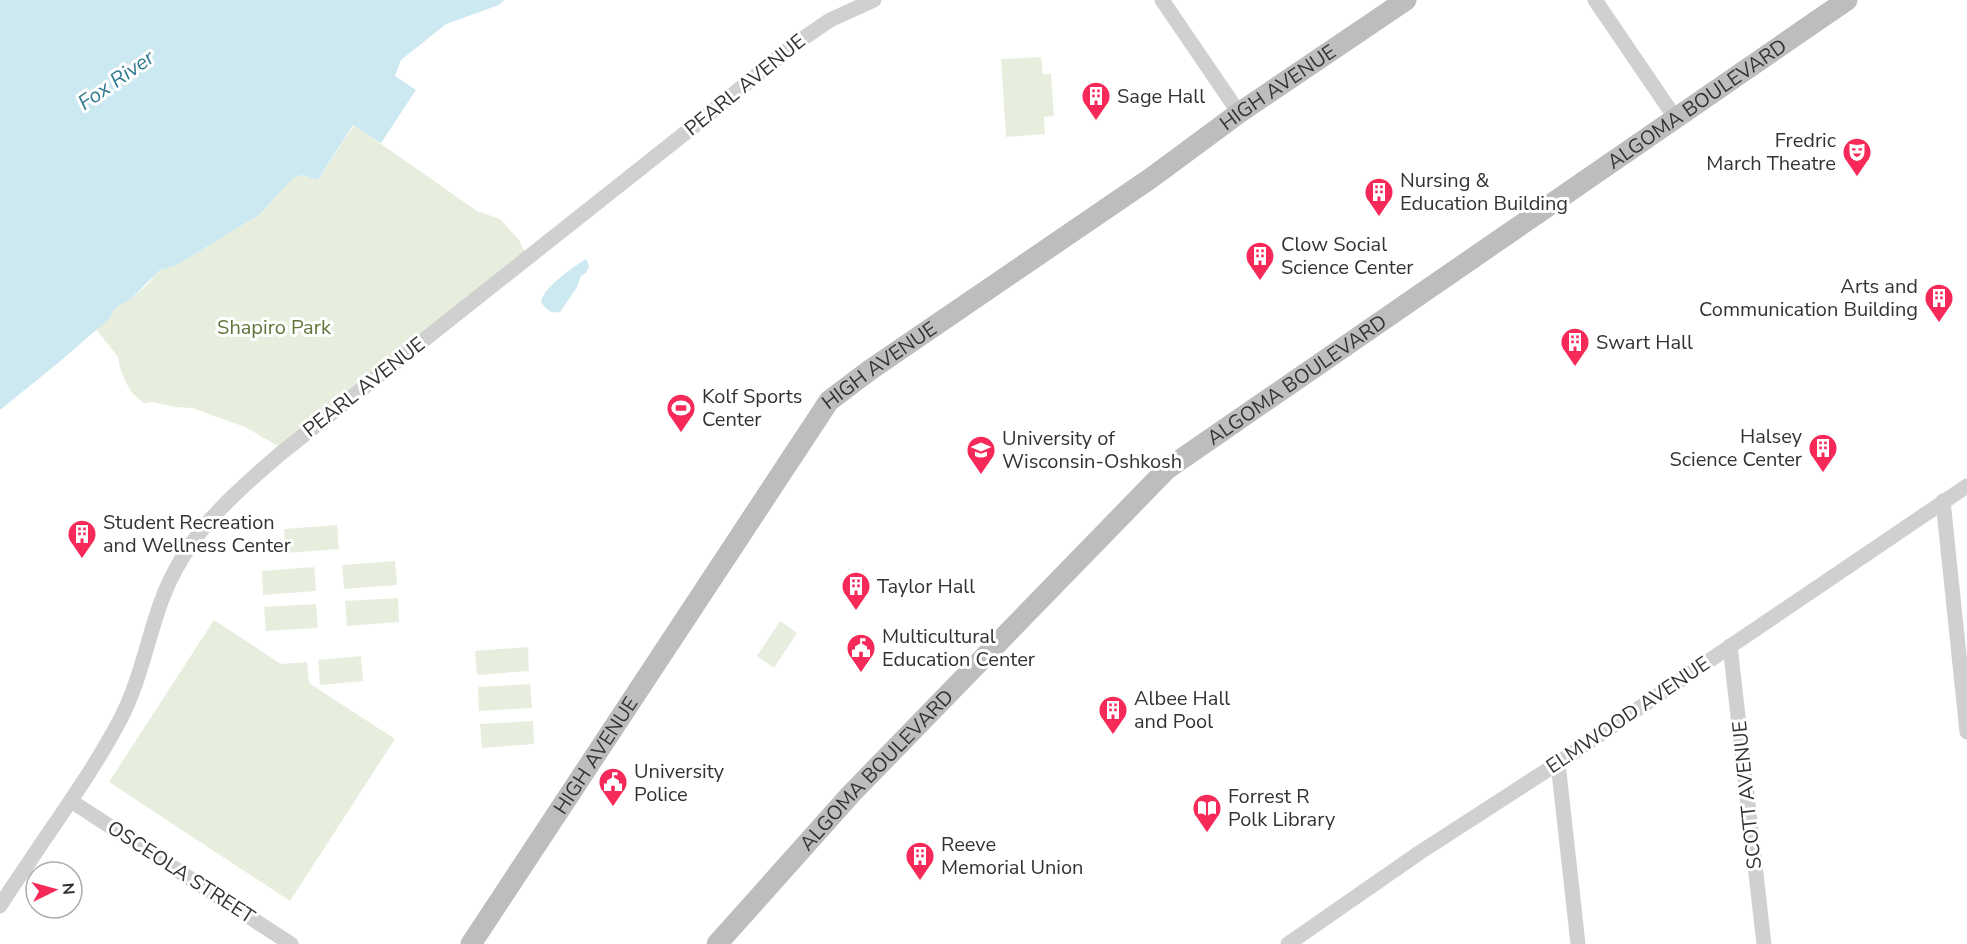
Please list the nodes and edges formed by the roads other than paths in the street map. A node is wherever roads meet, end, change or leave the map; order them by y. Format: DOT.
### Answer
graph roads {
  1 [pos="874,0"];
  2 [pos="1162,0"];
  3 [pos="1406,0"];
  4 [pos="1596,0"];
  5 [pos="1847,0"];
  6 [pos="1239,112"];
  7 [pos="1676,119"];
  8 [pos="1967,486"];
  9 [pos="1943,501"];
  10 [pos="1730,646"];
  11 [pos="1967,732"];
  12 [pos="1558,763"];
  13 [pos="70,801"];
  14 [pos="1,904"];
  15 [pos="291,944"];
  16 [pos="471,944"];
  17 [pos="717,944"];
  18 [pos="1288,944"];
  19 [pos="1578,944"];
  20 [pos="1764,944"];
  1 -- 13 [label="street, PEARL AVENUE"];
  2 -- 6 [label="street"];
  3 -- 6 [label="main road, HIGH AVENUE"];
  4 -- 7 [label="street"];
  5 -- 7 [label="main road, ALGOMA BOULEVARD"];
  6 -- 16 [label="main road, HIGH AVENUE"];
  7 -- 17 [label="main road, ALGOMA BOULEVARD"];
  8 -- 9 [label="street, ELMWOOD AVENUE"];
  9 -- 10 [label="street, ELMWOOD AVENUE"];
  9 -- 11 [label="street"];
  10 -- 12 [label="street, ELMWOOD AVENUE"];
  10 -- 20 [label="street, SCOTT AVENUE"];
  12 -- 18 [label="street, ELMWOOD AVENUE"];
  12 -- 19 [label="street"];
  13 -- 14 [label="street, PEARL AVENUE"];
  13 -- 15 [label="street, OSCEOLA STREET"];
}
